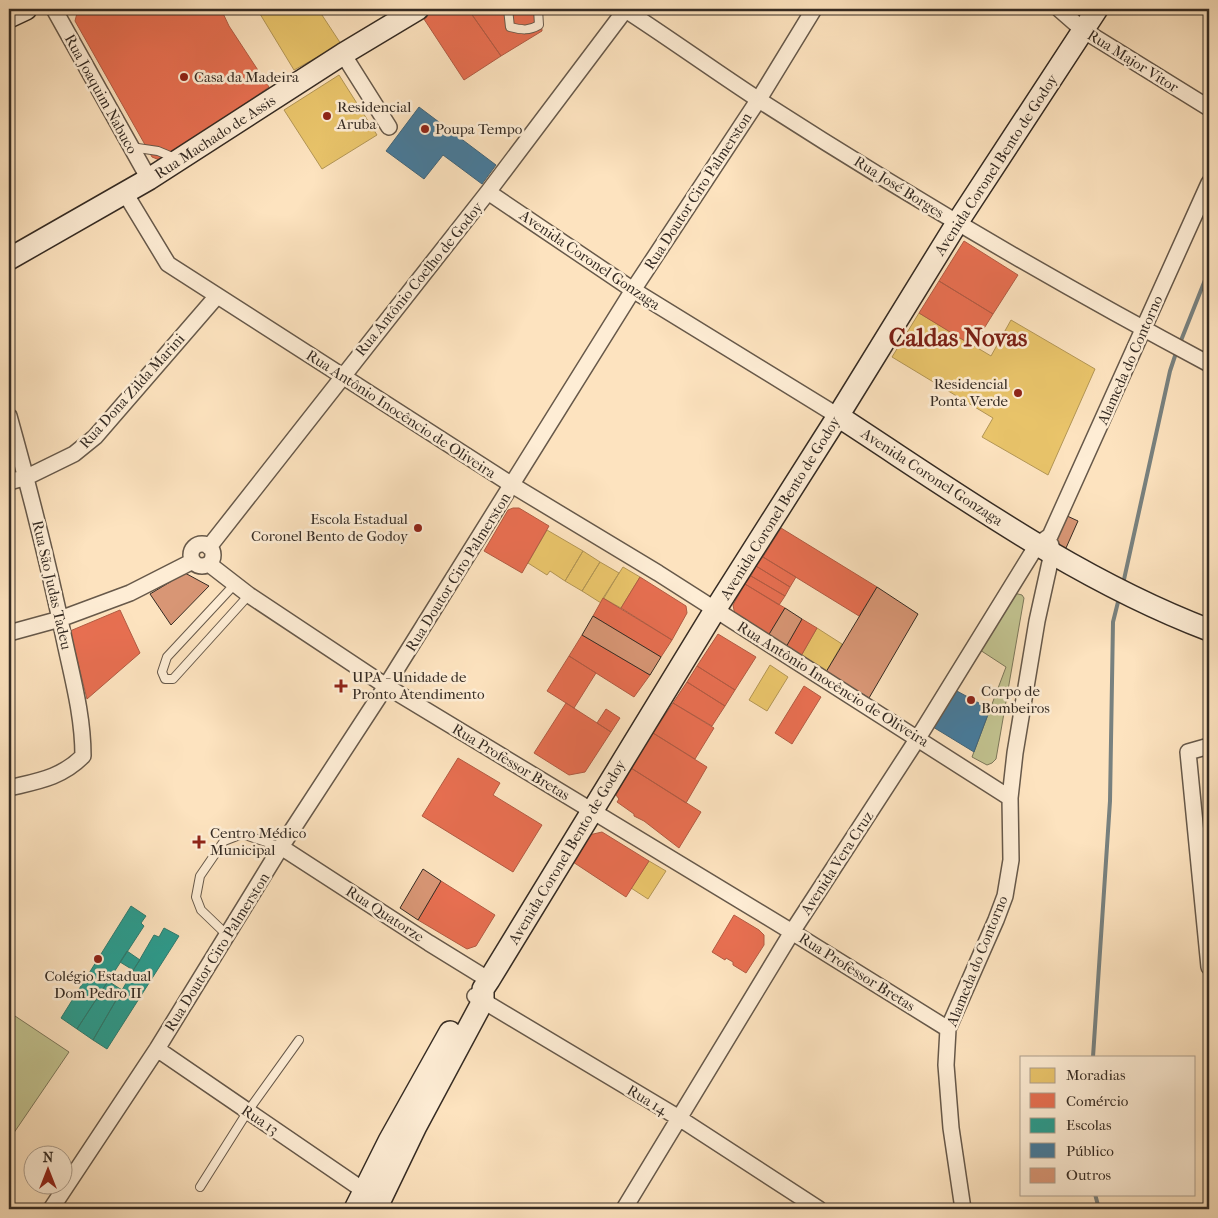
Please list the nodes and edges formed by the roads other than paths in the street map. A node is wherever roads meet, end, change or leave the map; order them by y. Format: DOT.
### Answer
graph roads {
  1 [pos="26,9"];
  2 [pos="54,9"];
  3 [pos="418,9"];
  4 [pos="508,9"];
  5 [pos="538,9"];
  6 [pos="625,9"];
  7 [pos="814,9"];
  8 [pos="1059,9"];
  9 [pos="1097,9"];
  10 [pos="9,17"];
  11 [pos="1084,30"];
  12 [pos="343,54"];
  13 [pos="758,99"];
  14 [pos="1209,108"];
  15 [pos="389,127"];
  16 [pos="131,147"];
  17 [pos="179,160"];
  18 [pos="149,179"];
  19 [pos="1209,183"];
  20 [pos="488,192"];
  21 [pos="124,193"];
  22 [pos="957,223"];
  23 [pos="9,259"];
  24 [pos="633,290"];
  25 [pos="217,296"];
  26 [pos="1144,329"];
  27 [pos="1209,364"];
  28 [pos="342,375"];
  29 [pos="9,416"];
  30 [pos="838,416"];
  31 [pos="26,477"];
  32 [pos="9,482"];
  33 [pos="512,485"];
  34 [pos="1046,545"];
  35 [pos="209,547"];
  36 [pos="193,560"];
  37 [pos="208,564"];
  38 [pos="234,585"];
  39 [pos="249,596"];
  40 [pos="715,610"];
  41 [pos="60,619"];
  42 [pos="1209,630"];
  43 [pos="9,632"];
  44 [pos="386,686"];
  45 [pos="918,738"];
  46 [pos="1209,746"];
  47 [pos="9,788"];
  48 [pos="1010,798"];
  49 [pos="591,811"];
  50 [pos="282,847"];
  51 [pos="1206,901"];
  52 [pos="792,932"];
  53 [pos="227,936"];
  54 [pos="1209,967"];
  55 [pos="482,991"];
  56 [pos="948,1029"];
  57 [pos="299,1040"];
  58 [pos="156,1049"];
  59 [pos="248,1112"];
  60 [pos="678,1118"];
  61 [pos="200,1187"];
  62 [pos="359,1200"];
  63 [pos="51,1209"];
  64 [pos="376,1209"];
  65 [pos="624,1209"];
  66 [pos="819,1209"];
  67 [pos="963,1209"];
  1 -- 10 [label="main road"];
  2 -- 16 [label="street, Rua Joaquim Nabuco"];
  3 -- 12 [label="main road, Rua Machado de Assis"];
  4 -- 5 [label="lane"];
  6 -- 13 [label="street, Rua José Borges"];
  6 -- 20 [label="street, Rua Antônio Coelho de Godoy"];
  7 -- 13 [label="street, Rua Doutor Ciro Palmerston"];
  8 -- 11 [label="street, Rua Major Vitor"];
  9 -- 11 [label="main road, Avenida Coronel Bento de Godoy"];
  11 -- 14 [label="street, Rua Major Vitor"];
  11 -- 22 [label="main road, Avenida Coronel Bento de Godoy"];
  12 -- 15 [label="street"];
  12 -- 17 [label="main road, Rua Machado de Assis"];
  13 -- 22 [label="street, Rua José Borges"];
  13 -- 24 [label="street, Rua Doutor Ciro Palmerston"];
  16 -- 17 [label="lane"];
  16 -- 18 [label="street, Rua Joaquim Nabuco"];
  17 -- 18 [label="main road, Rua Machado de Assis"];
  18 -- 21 [label="main road, Rua Machado de Assis"];
  19 -- 26 [label="street, Alameda do Contorno"];
  20 -- 24 [label="street, Avenida Coronel Gonzaga"];
  20 -- 28 [label="street, Rua Antônio Coelho de Godoy"];
  21 -- 23 [label="main road, Rua Machado de Assis"];
  21 -- 25 [label="street, Rua Antônio Inocêncio de Oliveira"];
  22 -- 26 [label="street, Rua José Borges"];
  22 -- 30 [label="main road, Avenida Coronel Bento de Godoy"];
  24 -- 30 [label="street, Avenida Coronel Gonzaga"];
  24 -- 33 [label="street, Rua Doutor Ciro Palmerston"];
  25 -- 28 [label="street, Rua Antônio Inocêncio de Oliveira"];
  25 -- 31 [label="street, Rua Dona Zilda Marini"];
  26 -- 27 [label="street, Rua José Borges"];
  26 -- 34 [label="street, Alameda do Contorno"];
  28 -- 33 [label="street, Rua Antônio Inocêncio de Oliveira"];
  28 -- 35 [label="street, Rua Antônio Coelho de Godoy"];
  29 -- 31 [label="street, Rua São Judas Tadeu"];
  30 -- 34 [label="main road, Avenida Coronel Gonzaga"];
  30 -- 40 [label="main road, Avenida Coronel Bento de Godoy"];
  31 -- 32 [label="street, Rua Dona Zilda Marini"];
  31 -- 41 [label="street, Rua São Judas Tadeu"];
  33 -- 40 [label="street, Rua Antônio Inocêncio de Oliveira"];
  33 -- 44 [label="street, Rua Doutor Ciro Palmerston"];
  34 -- 42 [label="main road, Avenida Coronel Gonzaga"];
  34 -- 45 [label="street, Avenida Vera Cruz"];
  34 -- 48 [label="street, Alameda do Contorno"];
  35 -- 36 [label="street, Rua Antônio Coelho de Godoy"];
  35 -- 37 [label="street"];
  36 -- 37 [label="street"];
  36 -- 41 [label="street, Rua Antônio Coelho de Godoy"];
  37 -- 38 [label="street, Rua Professor Bretas"];
  38 -- 39 [label="street, Rua Professor Bretas"];
  38 -- 39 [label="lane"];
  39 -- 44 [label="street, Rua Professor Bretas"];
  40 -- 45 [label="street, Rua Antônio Inocêncio de Oliveira"];
  40 -- 49 [label="main road, Avenida Coronel Bento de Godoy"];
  41 -- 43 [label="street, Rua Antônio Coelho de Godoy"];
  41 -- 47 [label="street, Rua São Judas Tadeu"];
  44 -- 49 [label="street, Rua Professor Bretas"];
  44 -- 50 [label="street, Rua Doutor Ciro Palmerston"];
  45 -- 48 [label="street, Rua Antônio Inocêncio de Oliveira"];
  45 -- 52 [label="street, Avenida Vera Cruz"];
  46 -- 51 [label="street"];
  48 -- 56 [label="street, Alameda do Contorno"];
  49 -- 52 [label="street, Rua Professor Bretas"];
  49 -- 55 [label="main road, Avenida Coronel Bento de Godoy"];
  50 -- 53 [label="street, Rua Doutor Ciro Palmerston"];
  50 -- 53 [label="lane"];
  50 -- 55 [label="street, Rua Quatorze"];
  51 -- 54 [label="street"];
  52 -- 56 [label="street, Rua Professor Bretas"];
  52 -- 60 [label="street, Avenida Vera Cruz"];
  53 -- 58 [label="street, Rua Doutor Ciro Palmerston"];
  55 -- 60 [label="street, Rua 14"];
  55 -- 62 [label="main road, Avenida Coronel Bento de Godoy"];
  55 -- 64 [label="main road, Avenida Coronel Bento de Godoy"];
  56 -- 67 [label="street, Alameda do Contorno"];
  57 -- 59 [label="lane"];
  58 -- 59 [label="street, Rua 13"];
  58 -- 63 [label="street, Rua Doutor Ciro Palmerston"];
  59 -- 61 [label="lane"];
  59 -- 62 [label="street, Rua 13"];
  60 -- 65 [label="street, Avenida Vera Cruz"];
  60 -- 66 [label="street, Rua 14"];
}
